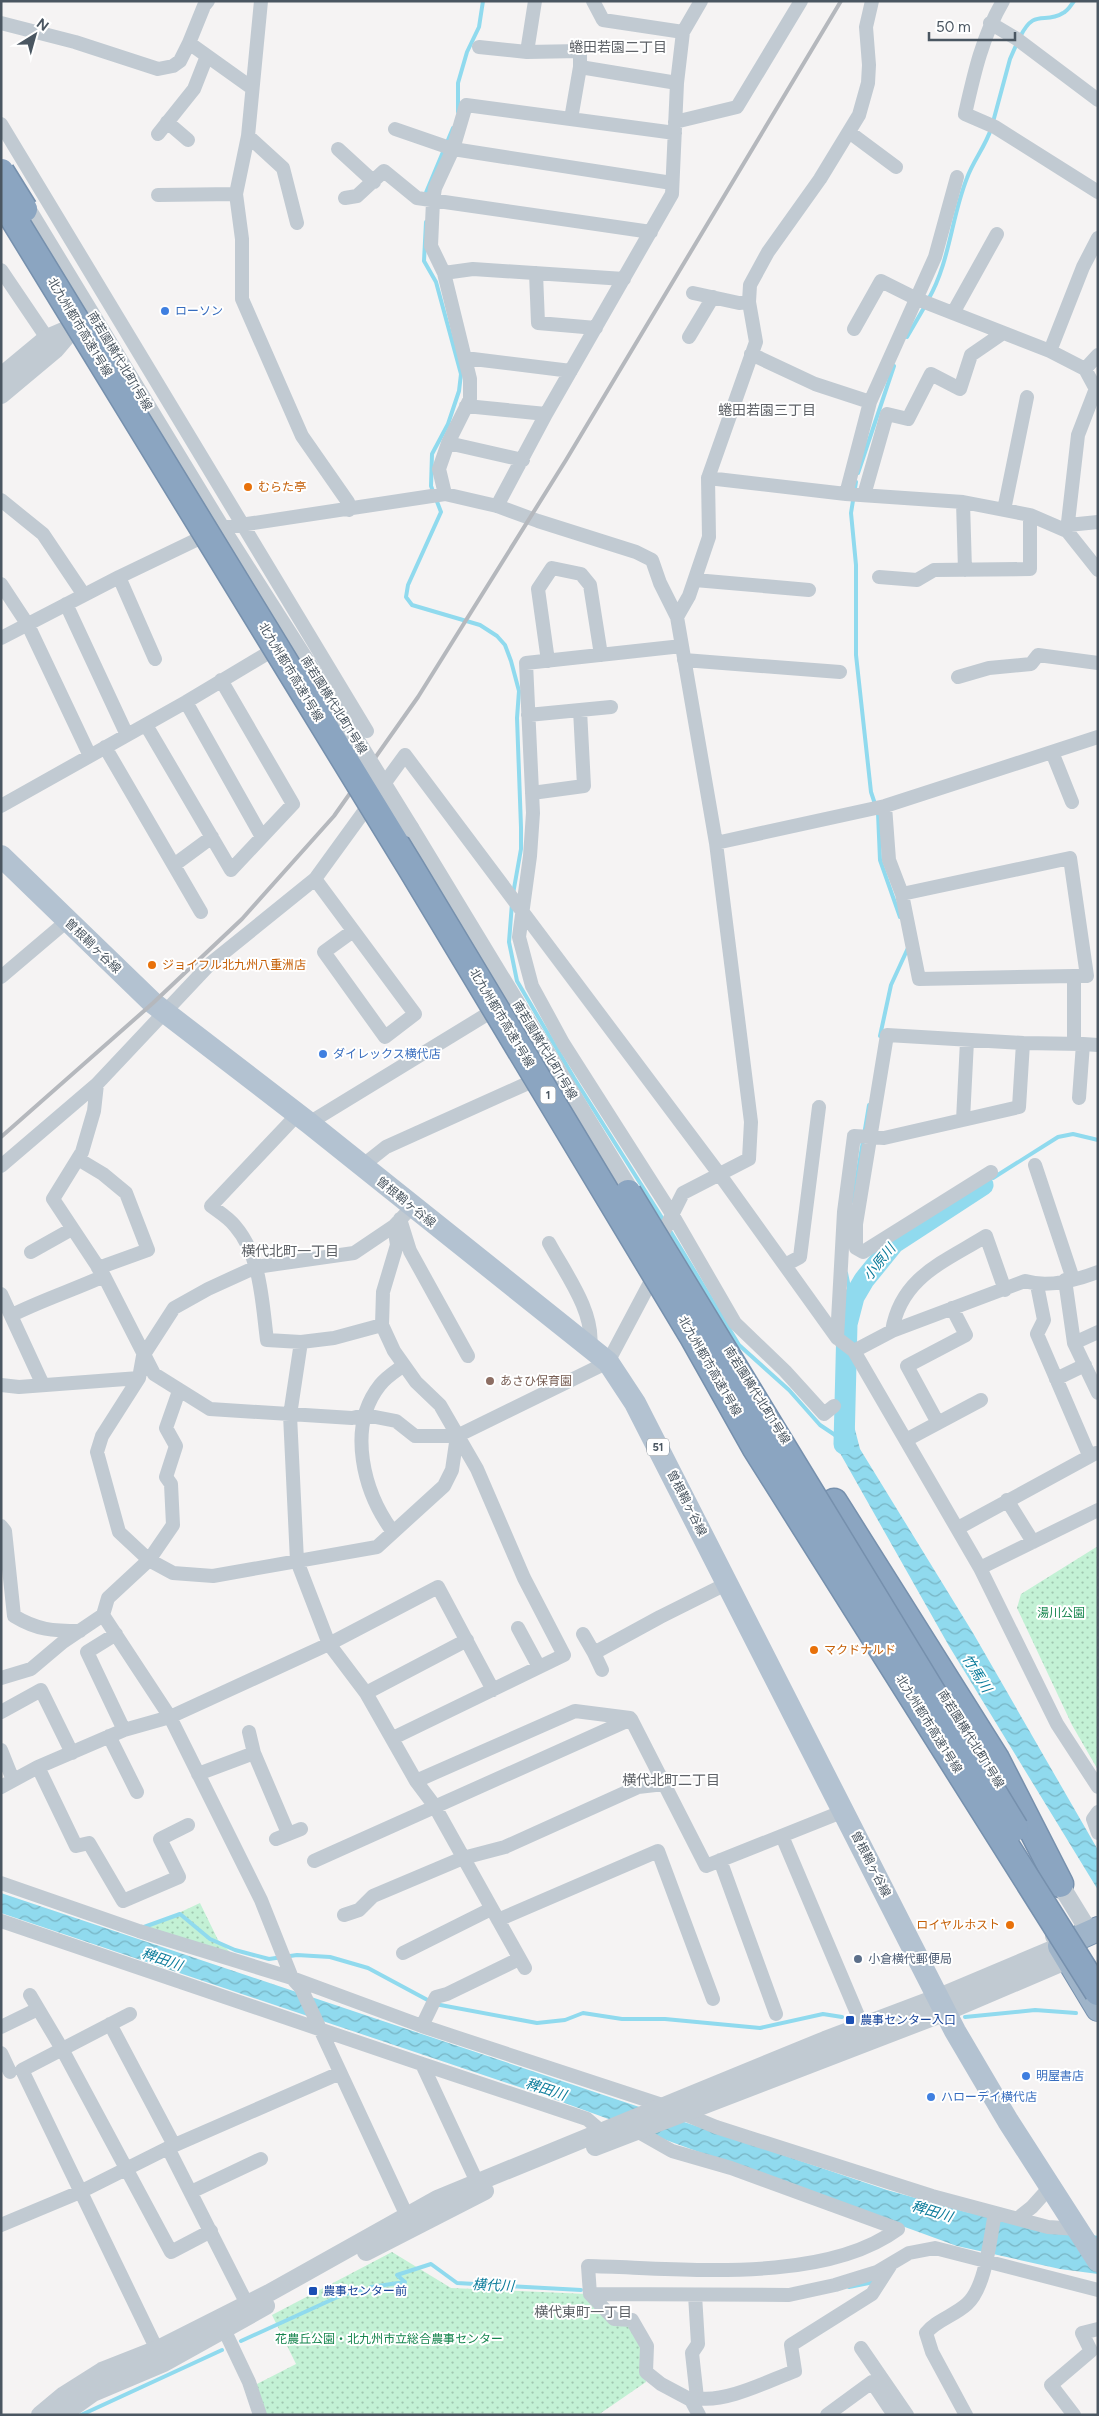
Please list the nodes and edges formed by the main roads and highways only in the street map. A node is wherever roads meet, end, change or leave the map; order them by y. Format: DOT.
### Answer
graph roads {
  1 [pos="1,172"];
  2 [pos="1,198"];
  3 [pos="1,856"];
  4 [pos="692,1334"];
  5 [pos="724,1348"];
  6 [pos="1010,1866"];
  7 [pos="1060,1884"];
  8 [pos="1089,1944"];
  9 [pos="1093,1984"];
  10 [pos="1098,2008"];
  11 [pos="1098,2261"];
  1 -- 5 [label="highway, 北九州都市高速1号線 / 1, bridge"];
  2 -- 4 [label="highway, 北九州都市高速1号線 / 1, bridge"];
  3 -- 11 [label="main road, 曽根鞘ヶ谷線 / 51"];
  4 -- 6 [label="highway, bridge"];
  4 -- 9 [label="highway, 北九州都市高速1号線 / 1, bridge"];
  5 -- 7 [label="highway, bridge"];
  5 -- 8 [label="highway, 北九州都市高速1号線 / 1, bridge"];
  8 -- 9 [label="highway"];
  9 -- 10 [label="highway"];
}
